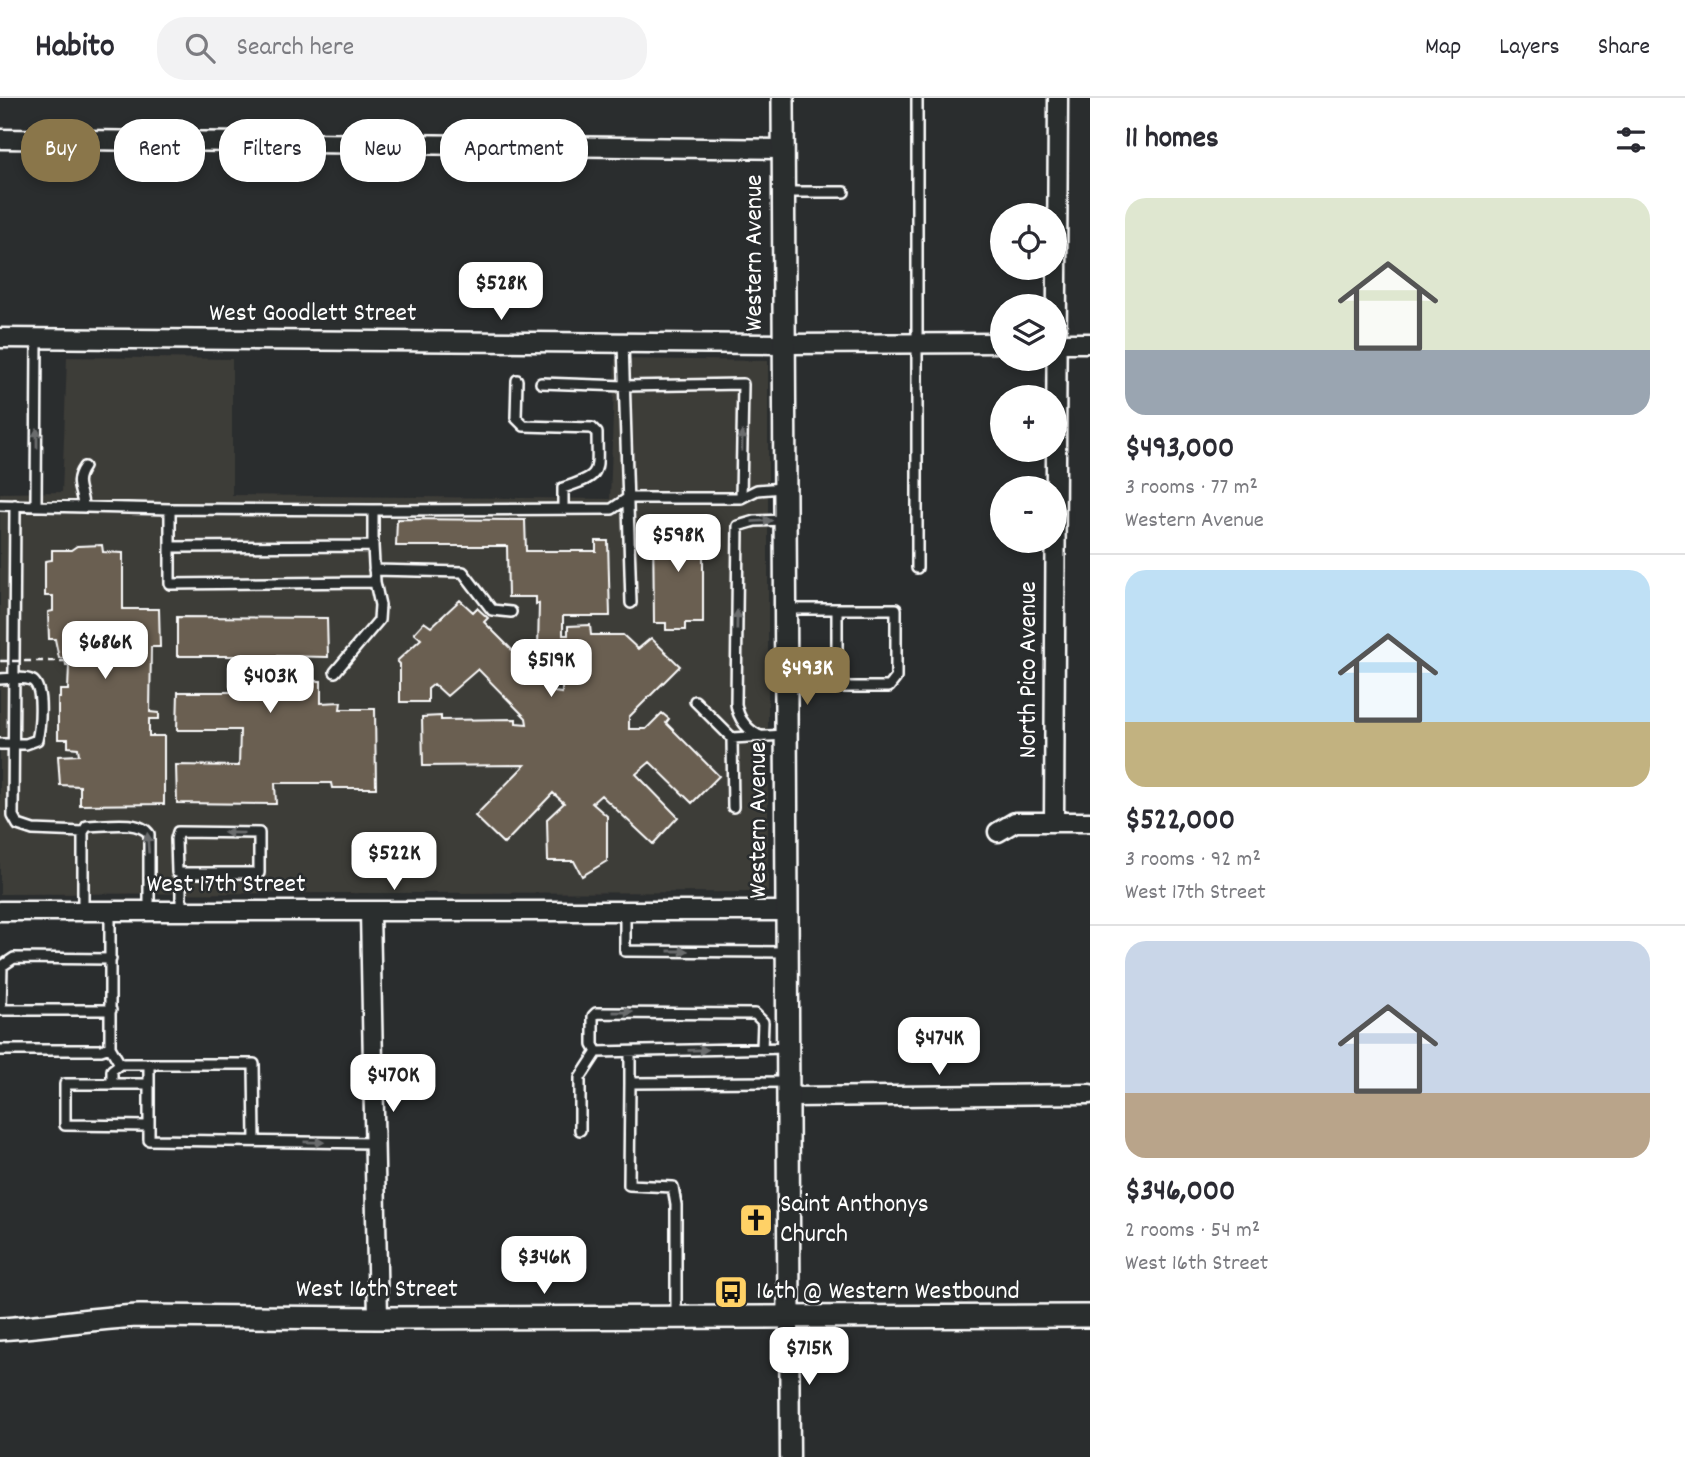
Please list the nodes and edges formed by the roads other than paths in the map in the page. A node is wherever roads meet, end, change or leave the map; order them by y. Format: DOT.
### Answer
graph roads {
  1 [pos="783,98"];
  2 [pos="917,98"];
  3 [pos="1058,98"];
  4 [pos="0,139"];
  5 [pos="783,149"];
  6 [pos="783,192"];
  7 [pos="844,192"];
  8 [pos="1057,294"];
  9 [pos="0,338"];
  10 [pos="37,339"];
  11 [pos="622,342"];
  12 [pos="919,343"];
  13 [pos="990,343"];
  14 [pos="1067,343"];
  15 [pos="1090,343"];
  16 [pos="784,345"];
  17 [pos="1057,371"];
  18 [pos="517,380"];
  19 [pos="541,383"];
  20 [pos="624,386"];
  21 [pos="83,467"];
  22 [pos="785,488"];
  23 [pos="628,498"];
  24 [pos="741,498"];
  25 [pos="83,503"];
  26 [pos="0,505"];
  27 [pos="15,505"];
  28 [pos="36,506"];
  29 [pos="170,509"];
  30 [pos="563,509"];
  31 [pos="373,510"];
  32 [pos="785,520"];
  33 [pos="373,545"];
  34 [pos="170,547"];
  35 [pos="917,568"];
  36 [pos="374,570"];
  37 [pos="375,582"];
  38 [pos="631,603"];
  39 [pos="785,609"];
  40 [pos="837,609"];
  41 [pos="511,612"];
  42 [pos="335,672"];
  43 [pos="0,679"];
  44 [pos="14,679"];
  45 [pos="786,687"];
  46 [pos="837,687"];
  47 [pos="695,701"];
  48 [pos="786,736"];
  49 [pos="762,737"];
  50 [pos="732,738"];
  51 [pos="0,744"];
  52 [pos="15,744"];
  53 [pos="733,807"];
  54 [pos="1054,822"];
  55 [pos="1090,822"];
  56 [pos="83,832"];
  57 [pos="998,832"];
  58 [pos="181,873"];
  59 [pos="0,911"];
  60 [pos="83,911"];
  61 [pos="110,911"];
  62 [pos="149,911"];
  63 [pos="181,911"];
  64 [pos="370,911"];
  65 [pos="625,911"];
  66 [pos="787,911"];
  67 [pos="787,952"];
  68 [pos="111,959"];
  69 [pos="1,1010"];
  70 [pos="111,1010"];
  71 [pos="110,1047"];
  72 [pos="762,1048"];
  73 [pos="788,1048"];
  74 [pos="0,1050"];
  75 [pos="597,1052"];
  76 [pos="630,1052"];
  77 [pos="120,1064"];
  78 [pos="149,1064"];
  79 [pos="631,1083"];
  80 [pos="111,1084"];
  81 [pos="149,1084"];
  82 [pos="788,1090"];
  83 [pos="1090,1094"];
  84 [pos="149,1126"];
  85 [pos="580,1130"];
  86 [pos="255,1141"];
  87 [pos="374,1143"];
  88 [pos="789,1316"];
  89 [pos="1090,1316"];
  90 [pos="676,1317"];
  91 [pos="378,1318"];
  92 [pos="0,1329"];
  93 [pos="790,1457"];
  1 -- 5 [label="street, Western Avenue"];
  2 -- 12 [label="lane"];
  3 -- 8 [label="street, North Pico Avenue"];
  4 -- 5 [label="street"];
  5 -- 6 [label="street, Western Avenue"];
  6 -- 7 [label="lane"];
  6 -- 16 [label="street, Western Avenue"];
  9 -- 10 [label="street, West Goodlett Street"];
  10 -- 11 [label="street, West Goodlett Street"];
  28 -- 10 [label="lane, one-way"];
  11 -- 16 [label="street, West Goodlett Street"];
  11 -- 20 [label="lane"];
  12 -- 13 [label="street, West Goodlett Street"];
  12 -- 16 [label="street, West Goodlett Street"];
  12 -- 35 [label="lane"];
  14 -- 15 [label="street"];
  16 -- 22 [label="street, Western Avenue"];
  17 -- 54 [label="street, North Pico Avenue"];
  18 -- 30 [label="lane"];
  19 -- 20 [label="lane"];
  20 -- 23 [label="lane"];
  24 -- 20 [label="lane, one-way"];
  21 -- 25 [label="lane"];
  22 -- 24 [label="lane"];
  22 -- 32 [label="street, Western Avenue"];
  23 -- 24 [label="lane"];
  23 -- 30 [label="lane"];
  23 -- 38 [label="lane"];
  25 -- 28 [label="lane"];
  25 -- 29 [label="lane"];
  26 -- 27 [label="lane"];
  27 -- 28 [label="lane"];
  27 -- 44 [label="lane"];
  29 -- 31 [label="lane"];
  29 -- 34 [label="lane"];
  30 -- 31 [label="lane"];
  31 -- 33 [label="lane"];
  32 -- 39 [label="street, Western Avenue"];
  49 -- 32 [label="lane, one-way"];
  33 -- 34 [label="lane"];
  33 -- 36 [label="lane"];
  34 -- 37 [label="lane"];
  36 -- 37 [label="lane"];
  36 -- 41 [label="lane"];
  37 -- 42 [label="lane"];
  39 -- 40 [label="lane"];
  39 -- 45 [label="street, Western Avenue"];
  40 -- 46 [label="lane"];
  40 -- 46 [label="lane"];
  43 -- 44 [label="lane"];
  44 -- 52 [label="lane"];
  44 -- 52 [label="lane"];
  45 -- 46 [label="lane"];
  45 -- 48 [label="street, Western Avenue"];
  47 -- 50 [label="lane"];
  48 -- 49 [label="lane"];
  48 -- 66 [label="street, Western Avenue"];
  49 -- 50 [label="lane"];
  50 -- 53 [label="lane"];
  51 -- 52 [label="lane"];
  52 -- 56 [label="lane"];
  54 -- 55 [label="street"];
  54 -- 57 [label="street"];
  56 -- 60 [label="lane"];
  62 -- 56 [label="lane, one-way"];
  58 -- 58 [label="lane, one-way"];
  58 -- 63 [label="lane"];
  59 -- 60 [label="street, West 17th Street"];
  60 -- 61 [label="street, West 17th Street"];
  61 -- 62 [label="street, West 17th Street"];
  61 -- 68 [label="lane"];
  62 -- 63 [label="street, West 17th Street"];
  63 -- 64 [label="street, West 17th Street"];
  64 -- 65 [label="street, West 17th Street"];
  64 -- 87 [label="street"];
  65 -- 66 [label="street, West 17th Street"];
  65 -- 67 [label="lane, one-way"];
  66 -- 67 [label="street, Western Avenue"];
  67 -- 73 [label="street, Western Avenue"];
  68 -- 69 [label="lane"];
  68 -- 70 [label="lane"];
  69 -- 70 [label="lane"];
  70 -- 71 [label="lane"];
  71 -- 74 [label="lane"];
  71 -- 77 [label="lane"];
  72 -- 73 [label="lane"];
  75 -- 72 [label="lane, one-way"];
  76 -- 72 [label="lane, one-way"];
  73 -- 82 [label="street, Western Avenue"];
  75 -- 76 [label="lane"];
  75 -- 85 [label="lane"];
  76 -- 79 [label="lane"];
  77 -- 78 [label="lane"];
  77 -- 80 [label="lane"];
  78 -- 81 [label="lane"];
  78 -- 86 [label="lane"];
  79 -- 82 [label="lane"];
  79 -- 90 [label="lane"];
  80 -- 81 [label="lane"];
  80 -- 84 [label="lane"];
  81 -- 84 [label="lane"];
  82 -- 83 [label="street"];
  82 -- 88 [label="street, Western Avenue"];
  84 -- 86 [label="lane"];
  86 -- 87 [label="lane, one-way"];
  87 -- 91 [label="street"];
  88 -- 89 [label="street, West 16th Street"];
  88 -- 90 [label="street, West 16th Street"];
  88 -- 93 [label="street, Western Avenue"];
  90 -- 91 [label="street, West 16th Street"];
  91 -- 92 [label="street, West 16th Street"];
}
